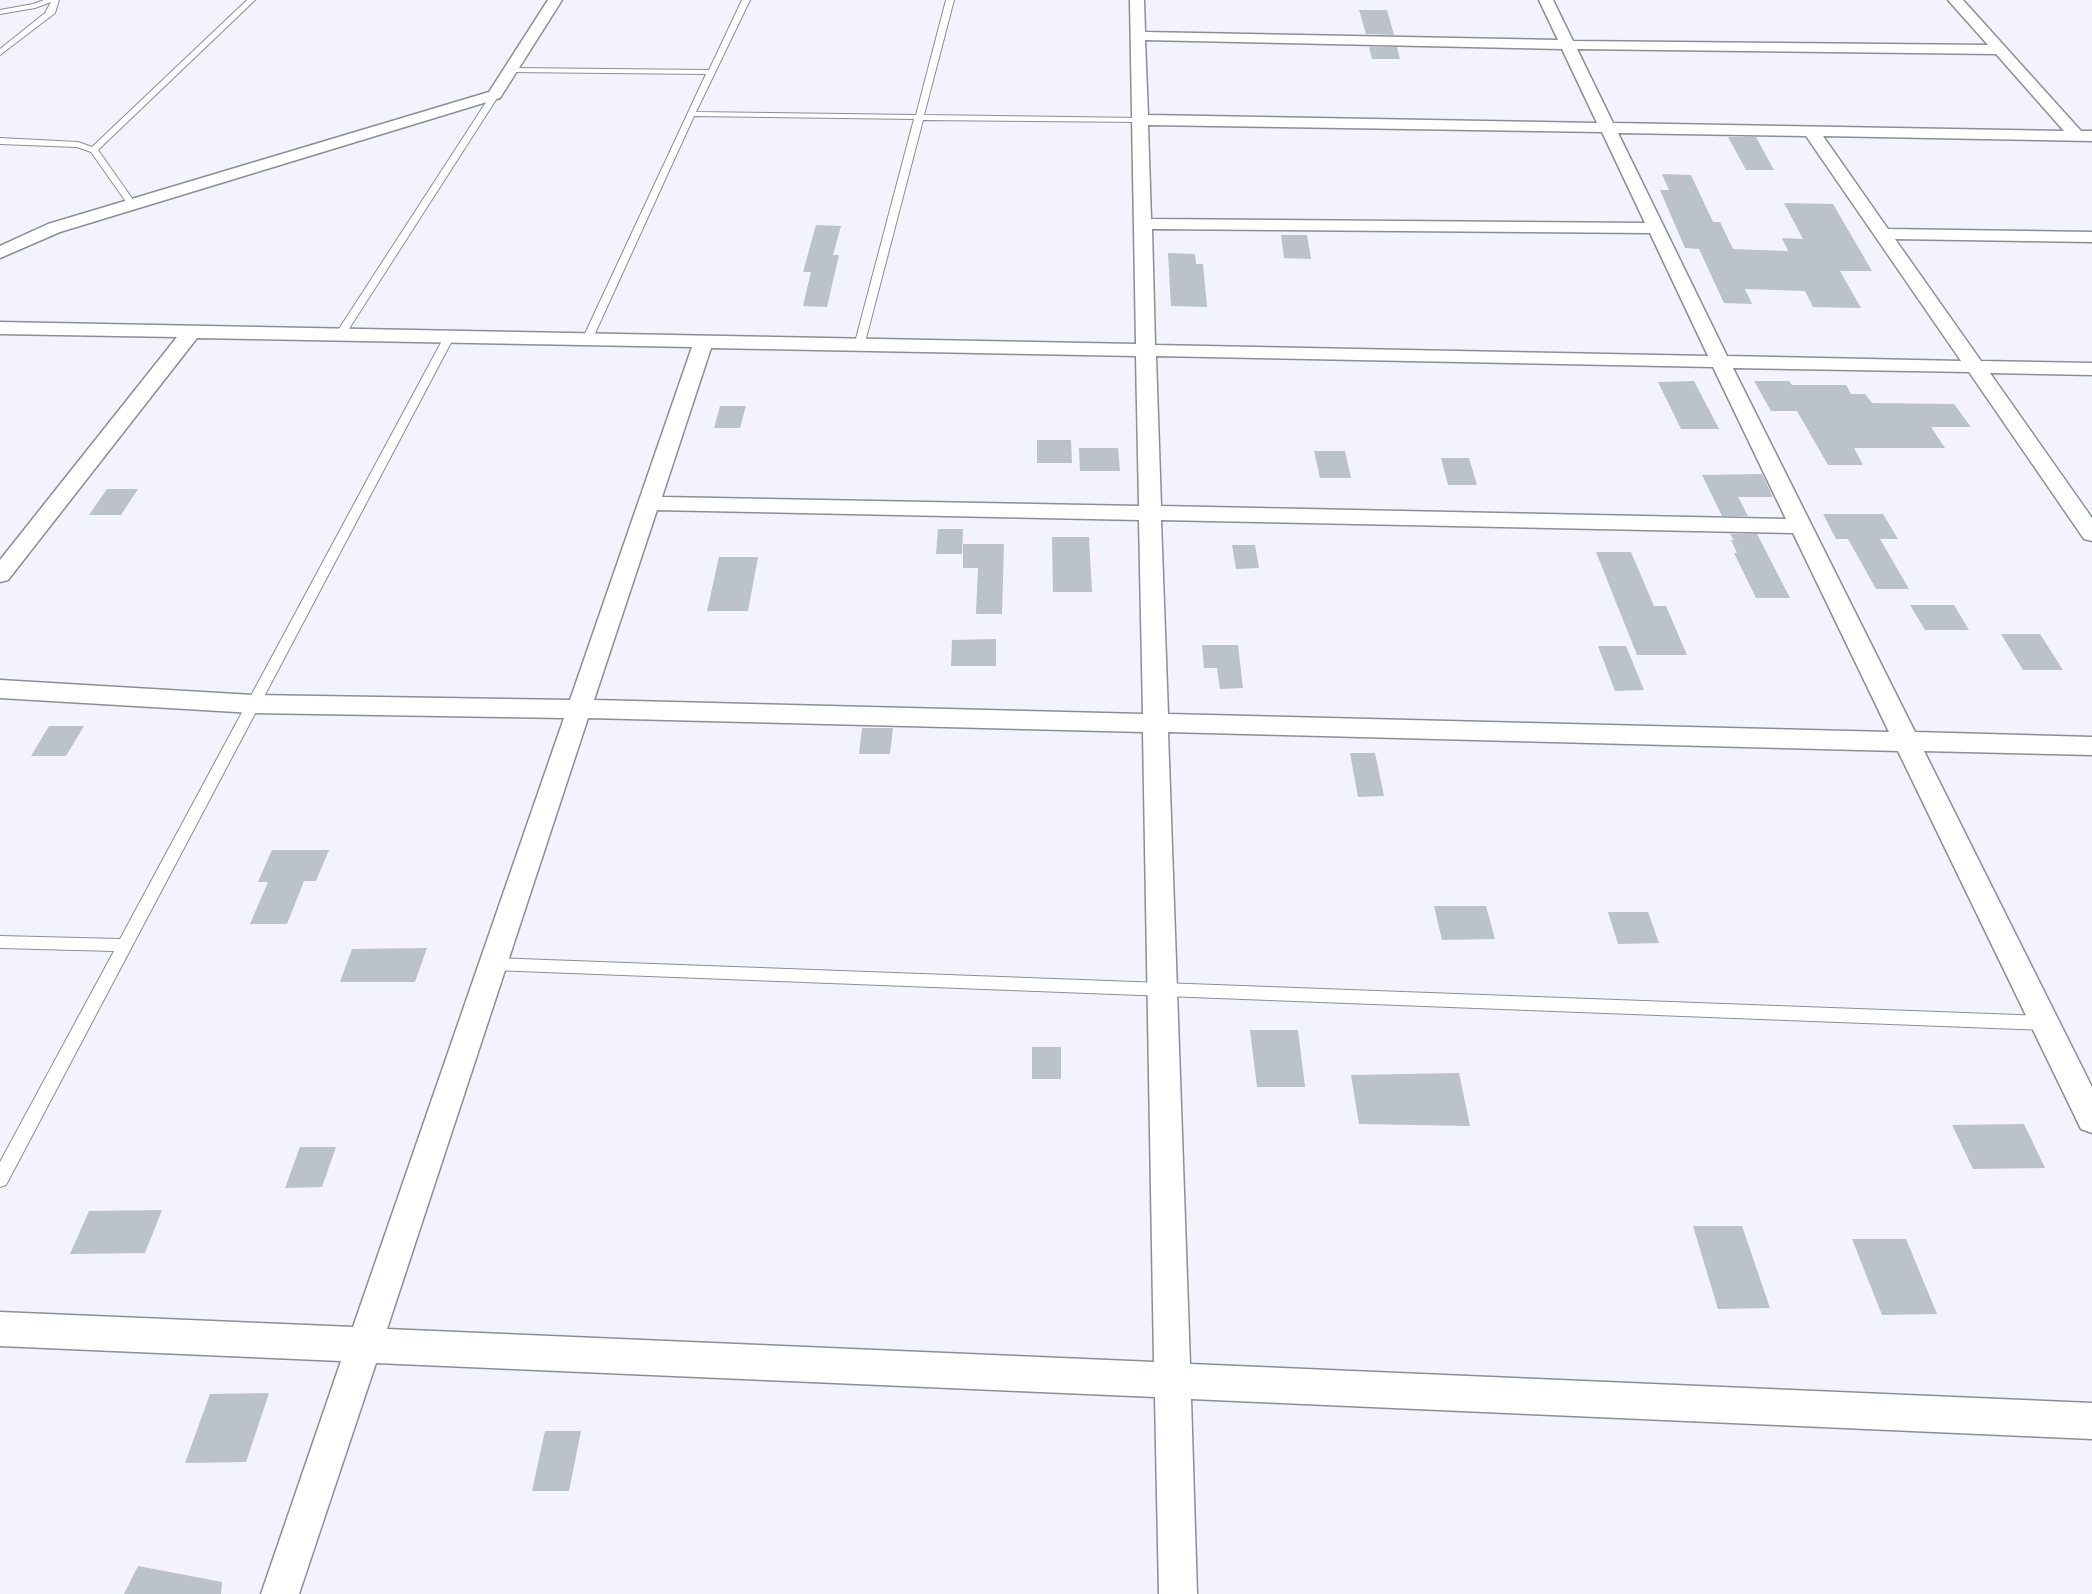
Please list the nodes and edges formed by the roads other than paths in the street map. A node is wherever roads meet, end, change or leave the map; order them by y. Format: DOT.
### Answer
graph roads {
  1 [pos="50,0"];
  2 [pos="55,0"];
  3 [pos="251,0"];
  4 [pos="555,0"];
  5 [pos="746,0"];
  6 [pos="950,0"];
  7 [pos="1137,0"];
  8 [pos="1546,0"];
  9 [pos="1955,0"];
  10 [pos="0,12"];
  11 [pos="1137,36"];
  12 [pos="1568,45"];
  13 [pos="2000,50"];
  14 [pos="0,53"];
  15 [pos="511,70"];
  16 [pos="711,72"];
  17 [pos="495,95"];
  18 [pos="691,114"];
  19 [pos="919,116"];
  20 [pos="1140,120"];
  21 [pos="1608,128"];
  22 [pos="1811,131"];
  23 [pos="2085,136"];
  24 [pos="0,141"];
  25 [pos="94,150"];
  26 [pos="132,204"];
  27 [pos="1143,224"];
  28 [pos="1656,228"];
  29 [pos="1883,234"];
  30 [pos="2092,237"];
  31 [pos="0,253"];
  32 [pos="0,328"];
  33 [pos="192,332"];
  34 [pos="340,335"];
  35 [pos="449,337"];
  36 [pos="588,340"];
  37 [pos="703,342"];
  38 [pos="859,346"];
  39 [pos="1147,351"];
  40 [pos="1721,363"];
  41 [pos="1975,366"];
  42 [pos="2092,370"];
  43 [pos="649,503"];
  44 [pos="1151,513"];
  45 [pos="1802,526"];
  46 [pos="2092,534"];
  47 [pos="0,576"];
  48 [pos="0,689"];
  49 [pos="253,704"];
  50 [pos="580,708"];
  51 [pos="1156,723"];
  52 [pos="1906,741"];
  53 [pos="2092,746"];
  54 [pos="0,942"];
  55 [pos="125,944"];
  56 [pos="493,964"];
  57 [pos="1163,990"];
  58 [pos="2045,1023"];
  59 [pos="2092,1118"];
  60 [pos="0,1178"];
  61 [pos="0,1329"];
  62 [pos="364,1345"];
  63 [pos="1173,1381"];
  64 [pos="2092,1421"];
  65 [pos="280,1594"];
  66 [pos="1178,1594"];
  1 -- 10 [label="lane"];
  2 -- 14 [label="lane"];
  3 -- 25 [label="lane"];
  4 -- 15 [label="street"];
  5 -- 16 [label="lane"];
  6 -- 19 [label="lane"];
  7 -- 11 [label="street"];
  8 -- 12 [label="street"];
  9 -- 13 [label="street"];
  11 -- 12 [label="street"];
  11 -- 20 [label="street"];
  12 -- 13 [label="street"];
  12 -- 21 [label="street"];
  13 -- 23 [label="street"];
  15 -- 16 [label="lane"];
  15 -- 17 [label="street"];
  16 -- 18 [label="lane"];
  17 -- 26 [label="street"];
  17 -- 34 [label="lane"];
  18 -- 19 [label="lane"];
  18 -- 36 [label="lane"];
  19 -- 20 [label="lane"];
  19 -- 38 [label="lane"];
  20 -- 21 [label="street"];
  20 -- 27 [label="street"];
  21 -- 22 [label="street"];
  21 -- 28 [label="street"];
  22 -- 23 [label="street"];
  22 -- 29 [label="street"];
  24 -- 25 [label="lane"];
  25 -- 26 [label="lane"];
  26 -- 31 [label="street"];
  27 -- 28 [label="street"];
  27 -- 39 [label="street"];
  28 -- 40 [label="street"];
  29 -- 30 [label="street"];
  29 -- 41 [label="street"];
  32 -- 33 [label="street"];
  33 -- 34 [label="street"];
  33 -- 47 [label="street"];
  34 -- 35 [label="street"];
  35 -- 36 [label="street"];
  35 -- 49 [label="lane"];
  36 -- 37 [label="street"];
  37 -- 38 [label="street"];
  37 -- 43 [label="street"];
  38 -- 39 [label="street"];
  39 -- 40 [label="street"];
  39 -- 44 [label="street"];
  40 -- 41 [label="street"];
  40 -- 45 [label="street"];
  41 -- 42 [label="street"];
  41 -- 46 [label="street"];
  43 -- 44 [label="street"];
  43 -- 50 [label="street"];
  44 -- 45 [label="street"];
  44 -- 51 [label="street"];
  45 -- 52 [label="street"];
  48 -- 49 [label="street"];
  49 -- 50 [label="street"];
  49 -- 55 [label="lane"];
  50 -- 51 [label="street"];
  50 -- 56 [label="street"];
  51 -- 52 [label="street"];
  51 -- 57 [label="street"];
  52 -- 53 [label="street"];
  52 -- 58 [label="street"];
  54 -- 55 [label="lane"];
  55 -- 60 [label="lane"];
  56 -- 57 [label="lane"];
  56 -- 62 [label="street"];
  57 -- 58 [label="lane"];
  57 -- 63 [label="street"];
  58 -- 59 [label="street"];
  61 -- 62 [label="street"];
  62 -- 63 [label="street"];
  62 -- 65 [label="street"];
  63 -- 64 [label="street"];
  63 -- 66 [label="street"];
}
